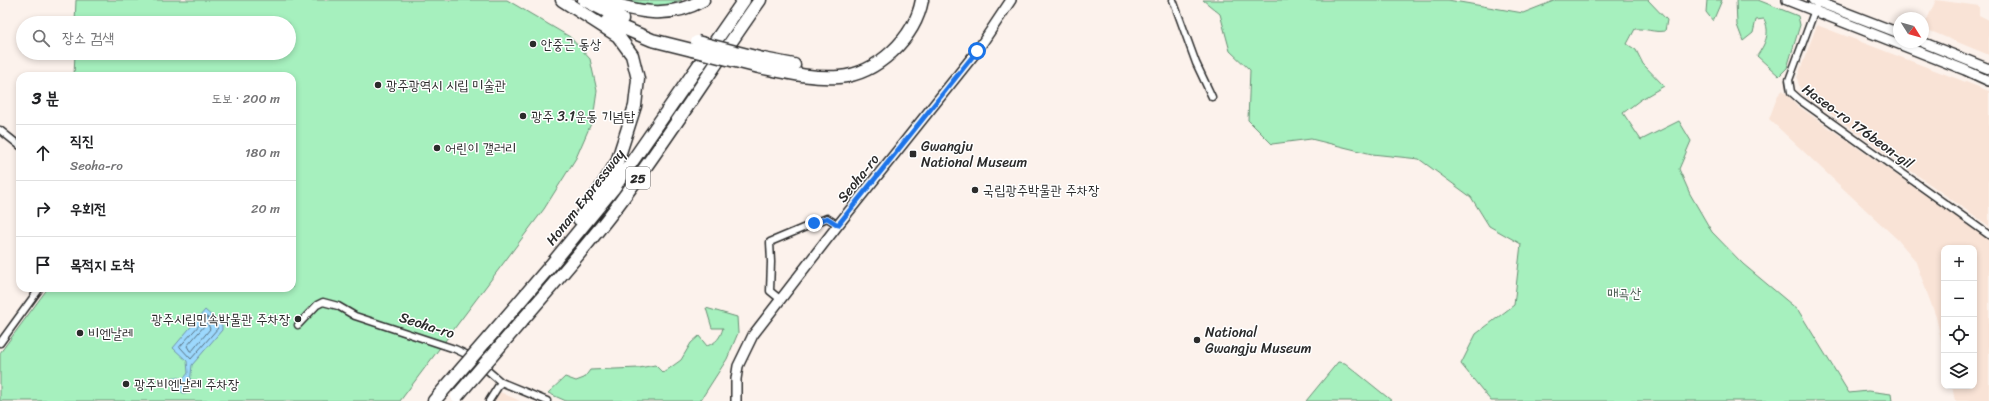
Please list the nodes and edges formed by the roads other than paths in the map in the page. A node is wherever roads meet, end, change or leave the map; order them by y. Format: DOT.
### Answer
graph roads {
  1 [pos="562,0"];
  2 [pos="584,0"];
  3 [pos="601,0"];
  4 [pos="703,0"];
  5 [pos="744,0"];
  6 [pos="760,0"];
  7 [pos="916,0"];
  8 [pos="922,0"];
  9 [pos="1011,0"];
  10 [pos="1173,0"];
  11 [pos="1787,0"];
  12 [pos="1815,4"];
  13 [pos="1893,31"];
  14 [pos="1929,45"];
  15 [pos="695,46"];
  16 [pos="761,63"];
  17 [pos="1989,69"];
  18 [pos="1989,81"];
  19 [pos="1212,97"];
  20 [pos="0,130"];
  21 [pos="16,143"];
  22 [pos="838,225"];
  23 [pos="1989,235"];
  24 [pos="552,265"];
  25 [pos="37,292"];
  26 [pos="781,300"];
  27 [pos="298,325"];
  28 [pos="0,343"];
  29 [pos="501,382"];
  30 [pos="455,398"];
  31 [pos="434,401"];
  32 [pos="489,401"];
  33 [pos="547,401"];
  34 [pos="736,401"];
  1 -- 15 [label="highway"];
  1 -- 24 [label="highway"];
  2 -- 15 [label="highway"];
  3 -- 4 [label="highway"];
  5 -- 24 [label="highway, Honam Expressway / 25"];
  6 -- 30 [label="highway, Honam Expressway / 25, bridge"];
  7 -- 16 [label="highway"];
  8 -- 16 [label="highway"];
  9 -- 22 [label="main road, Seoha-ro"];
  10 -- 19 [label="street"];
  11 -- 12 [label="main road"];
  12 -- 13 [label="main road"];
  12 -- 18 [label="main road"];
  12 -- 23 [label="street, Haseo-ro 176beon-gil"];
  14 -- 17 [label="main road"];
  15 -- 16 [label="highway, bridge"];
  20 -- 21 [label="street"];
  22 -- 26 [label="main road, Seoha-ro"];
  22 -- 26 [label="street"];
  24 -- 31 [label="highway, Honam Expressway / 25, bridge"];
  25 -- 28 [label="street"];
  26 -- 34 [label="main road, Seoha-ro"];
  27 -- 29 [label="street, Seoha-ro"];
  29 -- 32 [label="street"];
  29 -- 33 [label="street, Seoha-ro"];
}
